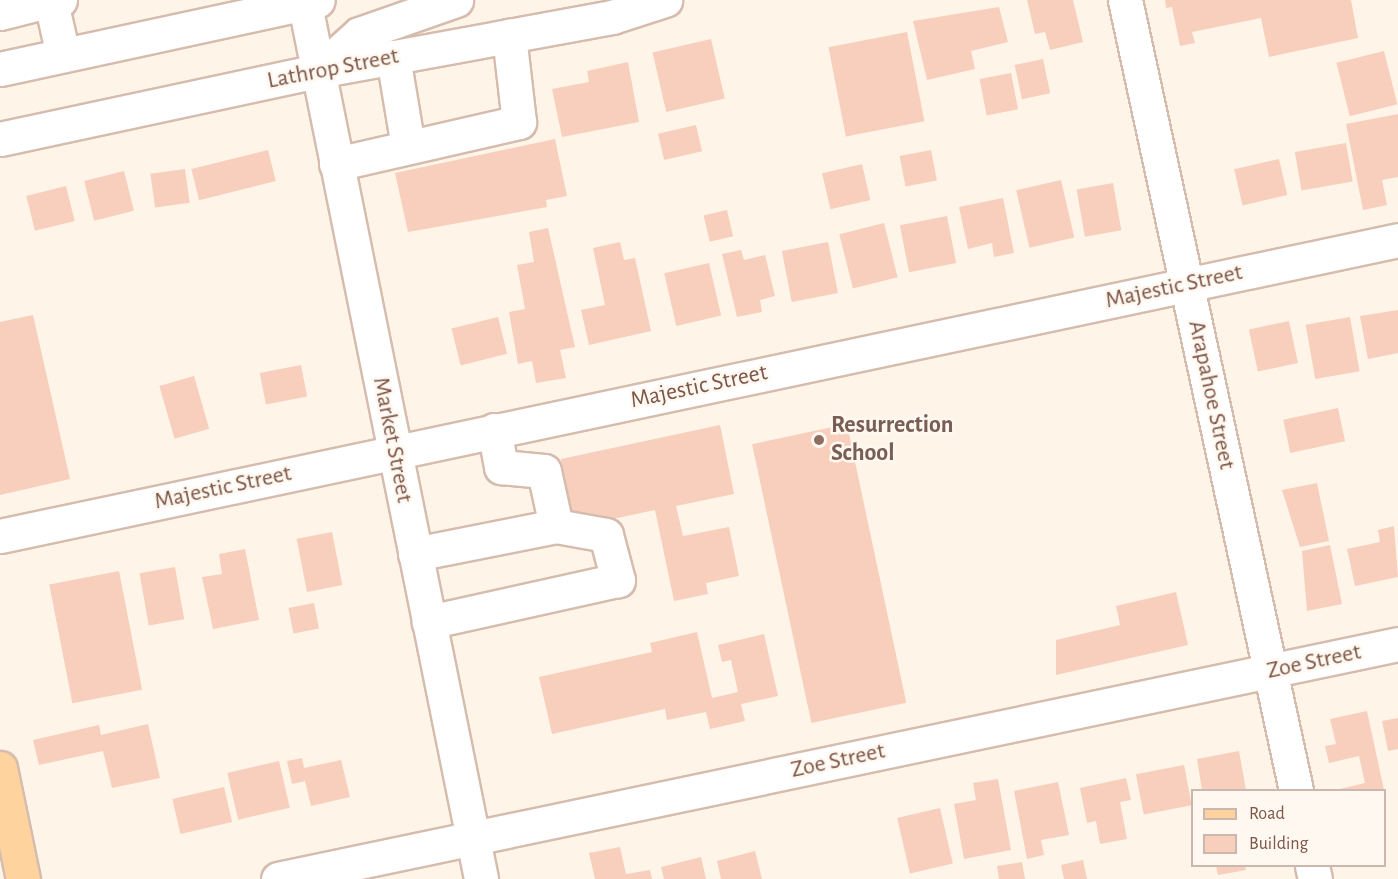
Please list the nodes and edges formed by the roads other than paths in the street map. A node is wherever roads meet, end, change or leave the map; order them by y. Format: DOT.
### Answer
graph roads {
  1 [pos="456,0"];
  2 [pos="665,0"];
  3 [pos="1125,0"];
  4 [pos="309,1"];
  5 [pos="34,4"];
  6 [pos="610,8"];
  7 [pos="509,36"];
  8 [pos="63,55"];
  9 [pos="393,57"];
  10 [pos="0,69"];
  11 [pos="318,71"];
  12 [pos="0,139"];
  13 [pos="408,147"];
  14 [pos="336,164"];
  15 [pos="1398,240"];
  16 [pos="1187,285"];
  17 [pos="494,430"];
  18 [pos="393,452"];
  19 [pos="556,526"];
  20 [pos="0,536"];
  21 [pos="415,554"];
  22 [pos="429,622"];
  23 [pos="1398,644"];
  24 [pos="1271,670"];
  25 [pos="0,768"];
  26 [pos="1296,789"];
  27 [pos="473,837"];
  28 [pos="23,879"];
  29 [pos="278,879"];
  30 [pos="481,879"];
  1 -- 11 [label="street"];
  2 -- 6 [label="street, Lathrop Street"];
  3 -- 16 [label="street, Arapahoe Street"];
  4 -- 8 [label="street"];
  4 -- 11 [label="street, Market Street"];
  5 -- 8 [label="street"];
  6 -- 7 [label="street, Lathrop Street"];
  7 -- 9 [label="street, Lathrop Street"];
  7 -- 13 [label="street"];
  8 -- 10 [label="street"];
  9 -- 11 [label="street, Lathrop Street"];
  9 -- 13 [label="street"];
  11 -- 12 [label="street, Lathrop Street"];
  11 -- 14 [label="street, Market Street"];
  13 -- 14 [label="street"];
  14 -- 18 [label="street, Market Street"];
  15 -- 16 [label="street, Majestic Street"];
  16 -- 17 [label="street, Majestic Street"];
  16 -- 24 [label="street, Arapahoe Street"];
  17 -- 18 [label="street, Majestic Street"];
  17 -- 19 [label="street"];
  18 -- 20 [label="street, Majestic Street"];
  18 -- 21 [label="street, Market Street"];
  19 -- 21 [label="street"];
  19 -- 22 [label="street"];
  21 -- 22 [label="street, Market Street"];
  22 -- 27 [label="street, Market Street"];
  23 -- 24 [label="street, Zoe Street"];
  24 -- 26 [label="street, Arapahoe Street"];
  24 -- 27 [label="street, Zoe Street"];
  25 -- 28 [label="main road"];
  27 -- 29 [label="street, Zoe Street"];
  27 -- 30 [label="street, Market Street"];
}
